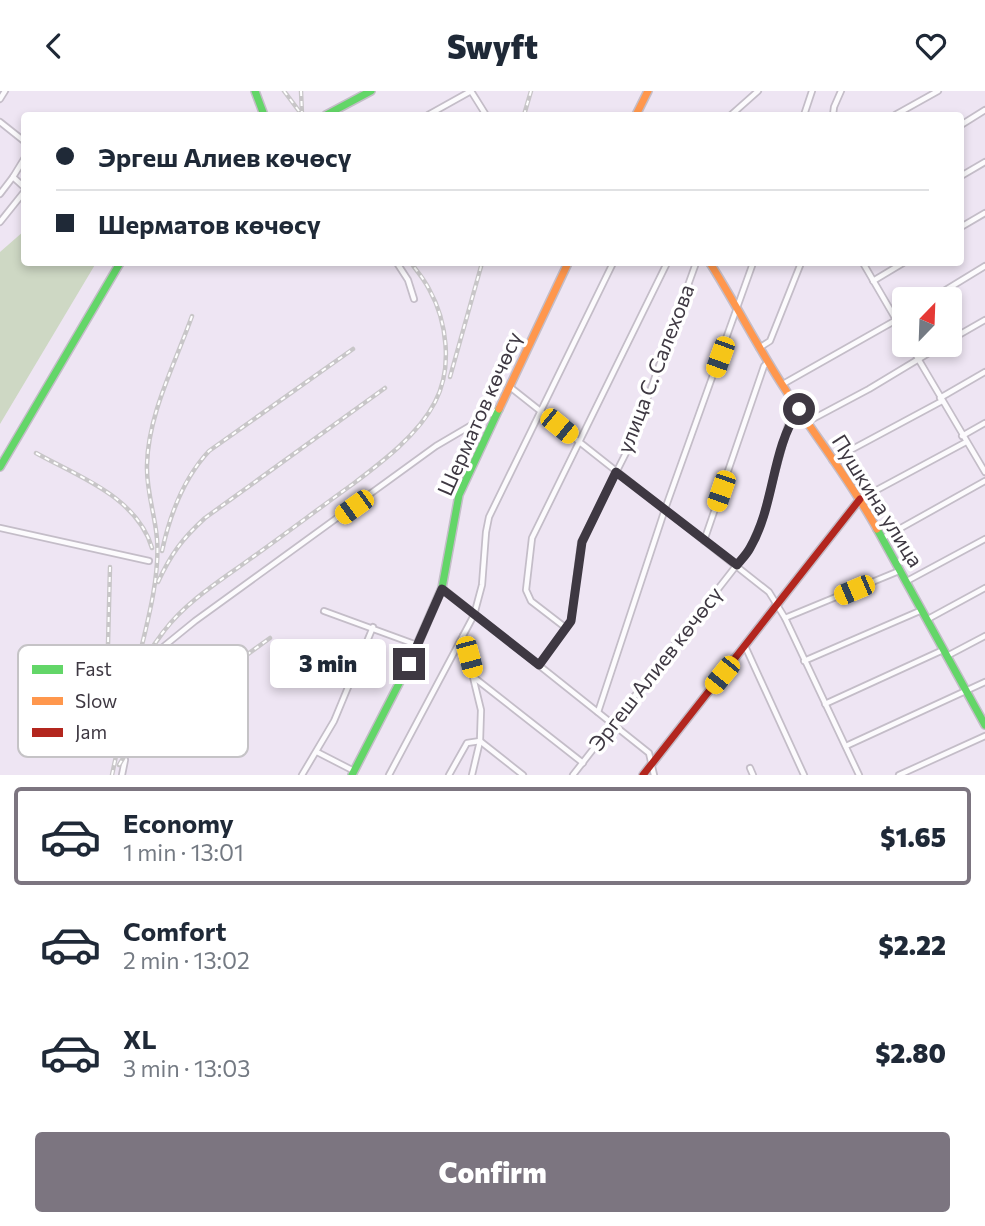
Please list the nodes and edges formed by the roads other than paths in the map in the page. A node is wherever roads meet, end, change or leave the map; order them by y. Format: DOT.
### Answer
graph roads {
  1 [pos="5,91"];
  2 [pos="255,91"];
  3 [pos="371,91"];
  4 [pos="648,91"];
  5 [pos="758,91"];
  6 [pos="812,91"];
  7 [pos="938,91"];
  8 [pos="842,93"];
  9 [pos="0,99"];
  10 [pos="985,110"];
  11 [pos="263,112"];
  12 [pos="332,112"];
  13 [pos="433,112"];
  14 [pos="484,112"];
  15 [pos="638,112"];
  16 [pos="734,112"];
  17 [pos="805,112"];
  18 [pos="834,112"];
  19 [pos="900,112"];
  20 [pos="0,122"];
  21 [pos="964,123"];
  22 [pos="21,139"];
  23 [pos="985,162"];
  24 [pos="21,164"];
  25 [pos="964,174"];
  26 [pos="13,177"];
  27 [pos="21,186"];
  28 [pos="21,193"];
  29 [pos="0,194"];
  30 [pos="985,213"];
  31 [pos="0,222"];
  32 [pos="964,225"];
  33 [pos="117,266"];
  34 [pos="399,266"];
  35 [pos="567,266"];
  36 [pos="612,266"];
  37 [pos="666,266"];
  38 [pos="695,266"];
  39 [pos="712,266"];
  40 [pos="752,266"];
  41 [pos="800,266"];
  42 [pos="865,266"];
  43 [pos="898,266"];
  44 [pos="985,267"];
  45 [pos="873,281"];
  46 [pos="951,287"];
  47 [pos="414,299"];
  48 [pos="738,307"];
  49 [pos="892,312"];
  50 [pos="985,320"];
  51 [pos="892,323"];
  52 [pos="962,333"];
  53 [pos="759,348"];
  54 [pos="921,357"];
  55 [pos="918,359"];
  56 [pos="768,362"];
  57 [pos="985,372"];
  58 [pos="782,385"];
  59 [pos="510,387"];
  60 [pos="941,400"];
  61 [pos="500,408"];
  62 [pos="799,409"];
  63 [pos="540,411"];
  64 [pos="807,422"];
  65 [pos="985,423"];
  66 [pos="962,436"];
  67 [pos="578,441"];
  68 [pos="966,442"];
  69 [pos="831,460"];
  70 [pos="0,467"];
  71 [pos="616,472"];
  72 [pos="985,472"];
  73 [pos="985,481"];
  74 [pos="860,499"];
  75 [pos="665,509"];
  76 [pos="0,528"];
  77 [pos="882,538"];
  78 [pos="985,539"];
  79 [pos="704,541"];
  80 [pos="149,561"];
  81 [pos="737,565"];
  82 [pos="900,571"];
  83 [pos="906,581"];
  84 [pos="985,588"];
  85 [pos="442,589"];
  86 [pos="777,604"];
  87 [pos="923,610"];
  88 [pos="324,611"];
  89 [pos="474,615"];
  90 [pos="785,618"];
  91 [pos="928,619"];
  92 [pos="373,627"];
  93 [pos="566,628"];
  94 [pos="463,636"];
  95 [pos="985,636"];
  96 [pos="166,645"];
  97 [pos="417,645"];
  98 [pos="745,645"];
  99 [pos="945,653"];
  100 [pos="804,661"];
  101 [pos="539,665"];
  102 [pos="475,679"];
  103 [pos="985,682"];
  104 [pos="968,691"];
  105 [pos="825,704"];
  106 [pos="598,712"];
  107 [pos="613,724"];
  108 [pos="985,725"];
  109 [pos="985,736"];
  110 [pos="480,741"];
  111 [pos="846,746"];
  112 [pos="317,752"];
  113 [pos="125,760"];
  114 [pos="583,763"];
  115 [pos="651,764"];
  116 [pos="750,768"];
  117 [pos="353,773"];
  118 [pos="122,775"];
  119 [pos="302,775"];
  120 [pos="389,775"];
  121 [pos="449,775"];
  122 [pos="471,775"];
  123 [pos="523,775"];
  124 [pos="573,775"];
  125 [pos="643,775"];
  126 [pos="654,775"];
  127 [pos="753,775"];
  128 [pos="804,775"];
  129 [pos="859,775"];
  130 [pos="899,775"];
  1 -- 9 [label="street"];
  2 -- 11 [label="main road"];
  3 -- 12 [label="main road"];
  4 -- 15 [label="main road"];
  5 -- 16 [label="street"];
  6 -- 17 [label="street"];
  7 -- 19 [label="street"];
  8 -- 18 [label="street"];
  10 -- 21 [label="street"];
  13 -- 14 [label="street"];
  20 -- 22 [label="street"];
  23 -- 25 [label="street"];
  24 -- 26 [label="street"];
  26 -- 27 [label="street"];
  26 -- 29 [label="street"];
  28 -- 31 [label="street"];
  30 -- 32 [label="street"];
  33 -- 70 [label="main road"];
  34 -- 47 [label="street"];
  35 -- 59 [label="main road, Шерматов көчөсү"];
  36 -- 63 [label="street"];
  37 -- 67 [label="street"];
  38 -- 71 [label="street, улица С. Салехова"];
  39 -- 48 [label="main road, Пушкина улица"];
  40 -- 48 [label="street"];
  41 -- 53 [label="street"];
  42 -- 45 [label="street"];
  43 -- 45 [label="street"];
  44 -- 46 [label="street"];
  45 -- 49 [label="street"];
  48 -- 53 [label="main road, Пушкина улица"];
  48 -- 75 [label="street"];
  50 -- 52 [label="street"];
  51 -- 58 [label="street"];
  53 -- 56 [label="main road, Пушкина улица"];
  54 -- 55 [label="street"];
  55 -- 60 [label="street"];
  55 -- 64 [label="street"];
  56 -- 58 [label="main road, Пушкина улица"];
  56 -- 79 [label="street"];
  57 -- 60 [label="street"];
  58 -- 62 [label="main road, Пушкина улица"];
  59 -- 61 [label="main road, Шерматов көчөсү"];
  59 -- 63 [label="street"];
  60 -- 66 [label="street"];
  60 -- 69 [label="street"];
  61 -- 85 [label="main road, Шерматов көчөсү"];
  61 -- 96 [label="street"];
  62 -- 64 [label="main road, Пушкина улица"];
  62 -- 81 [label="street, Эргеш Алиев көчөсү"];
  63 -- 67 [label="street"];
  63 -- 89 [label="street"];
  64 -- 69 [label="main road, Пушкина улица"];
  65 -- 66 [label="street"];
  66 -- 68 [label="street"];
  67 -- 71 [label="street"];
  67 -- 93 [label="street"];
  68 -- 72 [label="street"];
  68 -- 74 [label="street"];
  69 -- 74 [label="main road, Пушкина улица"];
  71 -- 75 [label="street"];
  71 -- 93 [label="street, улица С. Салехова"];
  73 -- 77 [label="street"];
  74 -- 77 [label="main road, Пушкина улица"];
  74 -- 86 [label="main road"];
  75 -- 79 [label="street"];
  75 -- 106 [label="street"];
  76 -- 80 [label="street"];
  77 -- 82 [label="main road, Пушкина улица"];
  78 -- 83 [label="street"];
  79 -- 81 [label="street"];
  81 -- 86 [label="street"];
  81 -- 107 [label="street, Эргеш Алиев көчөсү"];
  82 -- 83 [label="main road, Пушкина улица"];
  82 -- 90 [label="street"];
  83 -- 87 [label="main road, Пушкина улица"];
  84 -- 91 [label="street"];
  85 -- 89 [label="street"];
  85 -- 97 [label="main road, Шерматов көчөсү"];
  86 -- 90 [label="street"];
  86 -- 98 [label="main road"];
  87 -- 91 [label="main road, Пушкина улица"];
  87 -- 100 [label="street"];
  88 -- 92 [label="street"];
  89 -- 94 [label="street"];
  89 -- 101 [label="street"];
  90 -- 100 [label="street"];
  91 -- 99 [label="main road, Пушкина улица"];
  92 -- 97 [label="street"];
  92 -- 112 [label="street"];
  93 -- 101 [label="street, улица С. Салехова"];
  94 -- 102 [label="street"];
  94 -- 120 [label="street"];
  95 -- 99 [label="street"];
  97 -- 117 [label="main road, Шерматов көчөсү"];
  98 -- 115 [label="main road"];
  98 -- 128 [label="street"];
  99 -- 104 [label="main road, Пушкина улица"];
  99 -- 105 [label="street"];
  100 -- 105 [label="street"];
  101 -- 106 [label="street"];
  102 -- 110 [label="street"];
  102 -- 114 [label="street"];
  103 -- 104 [label="street"];
  104 -- 108 [label="main road, Пушкина улица"];
  104 -- 111 [label="street"];
  105 -- 111 [label="street"];
  106 -- 107 [label="street"];
  107 -- 114 [label="street, Эргеш Алиев көчөсү"];
  107 -- 115 [label="street"];
  109 -- 130 [label="street"];
  110 -- 121 [label="street"];
  110 -- 122 [label="street"];
  110 -- 123 [label="street"];
  111 -- 129 [label="street"];
  112 -- 117 [label="street"];
  112 -- 119 [label="street"];
  113 -- 118 [label="street"];
  114 -- 124 [label="street, Эргеш Алиев көчөсү"];
  115 -- 125 [label="main road"];
  115 -- 126 [label="street"];
  116 -- 127 [label="street"];
}
